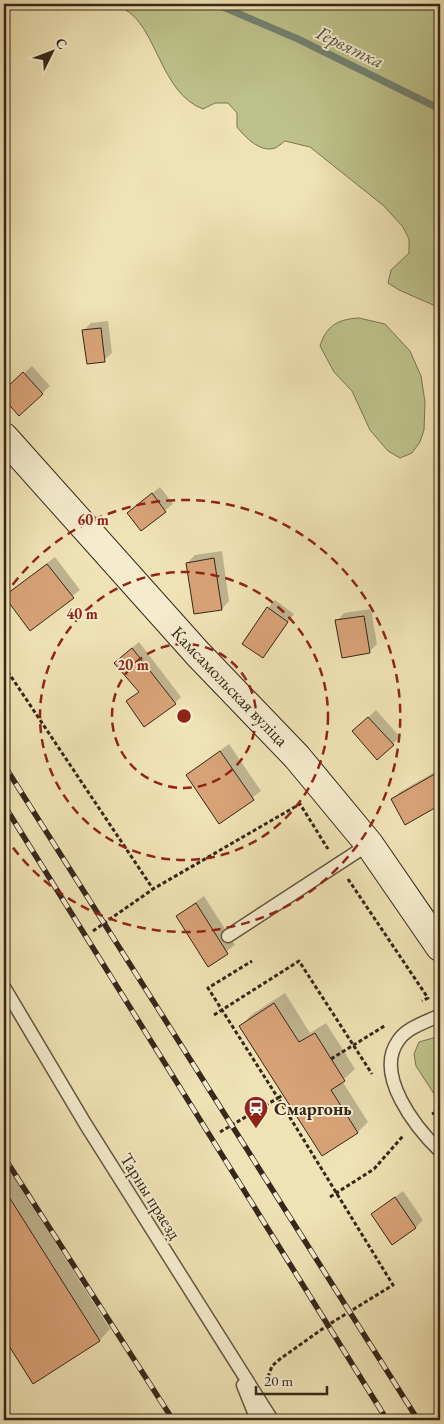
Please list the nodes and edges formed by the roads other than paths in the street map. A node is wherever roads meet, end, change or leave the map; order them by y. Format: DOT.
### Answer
graph roads {
  1 [pos="4,437"];
  2 [pos="369,844"];
  3 [pos="228,936"];
  4 [pos="440,947"];
  5 [pos="4,987"];
  6 [pos="440,1015"];
  7 [pos="440,1151"];
  8 [pos="233,1359"];
  9 [pos="256,1420"];
  10 [pos="272,1420"];
  1 -- 2 [label="street, Камсамольская вуліца"];
  2 -- 3 [label="lane"];
  2 -- 4 [label="street, Камсамольская вуліца"];
  5 -- 8 [label="lane, Тарны праезд"];
  6 -- 7 [label="lane"];
  8 -- 9 [label="lane"];
  8 -- 10 [label="lane, Тарны праезд"];
}
